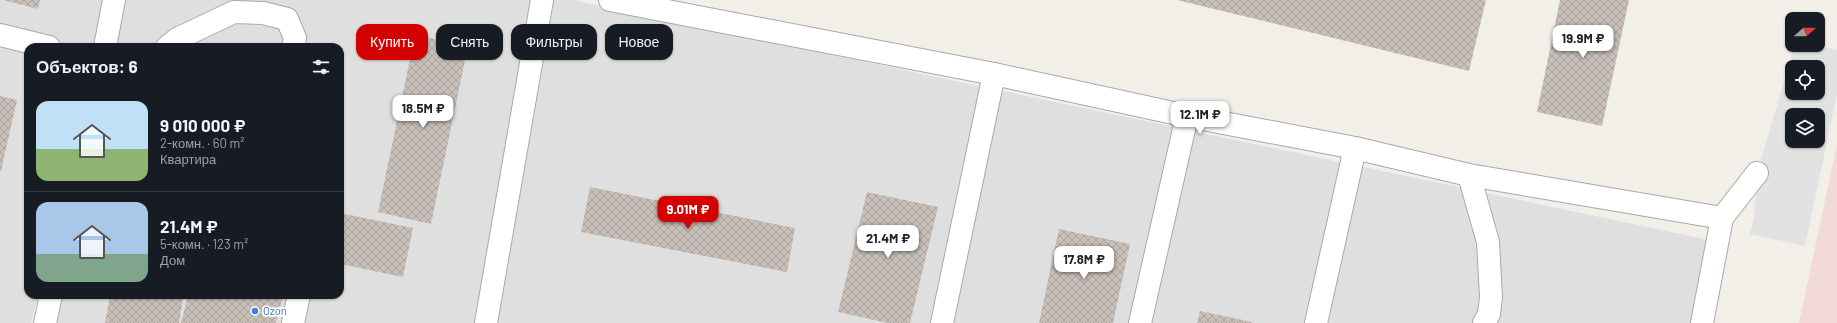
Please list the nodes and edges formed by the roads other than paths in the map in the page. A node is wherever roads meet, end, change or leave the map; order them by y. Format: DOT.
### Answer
graph roads {
  1 [pos="114,0"];
  2 [pos="542,0"];
  3 [pos="610,0"];
  4 [pos="0,35"];
  5 [pos="33,43"];
  6 [pos="106,43"];
  7 [pos="172,43"];
  8 [pos="293,43"];
  9 [pos="994,74"];
  10 [pos="1187,116"];
  11 [pos="1355,148"];
  12 [pos="1757,173"];
  13 [pos="1469,175"];
  14 [pos="1722,218"];
  15 [pos="50,299"];
  16 [pos="298,299"];
  17 [pos="45,323"];
  18 [pos="293,323"];
  19 [pos="486,323"];
  20 [pos="942,323"];
  21 [pos="1140,323"];
  22 [pos="1316,323"];
  23 [pos="1484,323"];
  24 [pos="1702,323"];
  1 -- 6 [label="street"];
  2 -- 19 [label="street"];
  3 -- 9 [label="street"];
  4 -- 5 [label="street"];
  7 -- 8 [label="street"];
  9 -- 10 [label="street"];
  9 -- 20 [label="street"];
  10 -- 11 [label="street"];
  10 -- 21 [label="street"];
  11 -- 13 [label="street"];
  11 -- 22 [label="street"];
  12 -- 14 [label="street"];
  13 -- 14 [label="street"];
  13 -- 23 [label="street"];
  14 -- 24 [label="street"];
  15 -- 17 [label="street"];
  16 -- 18 [label="street"];
}
